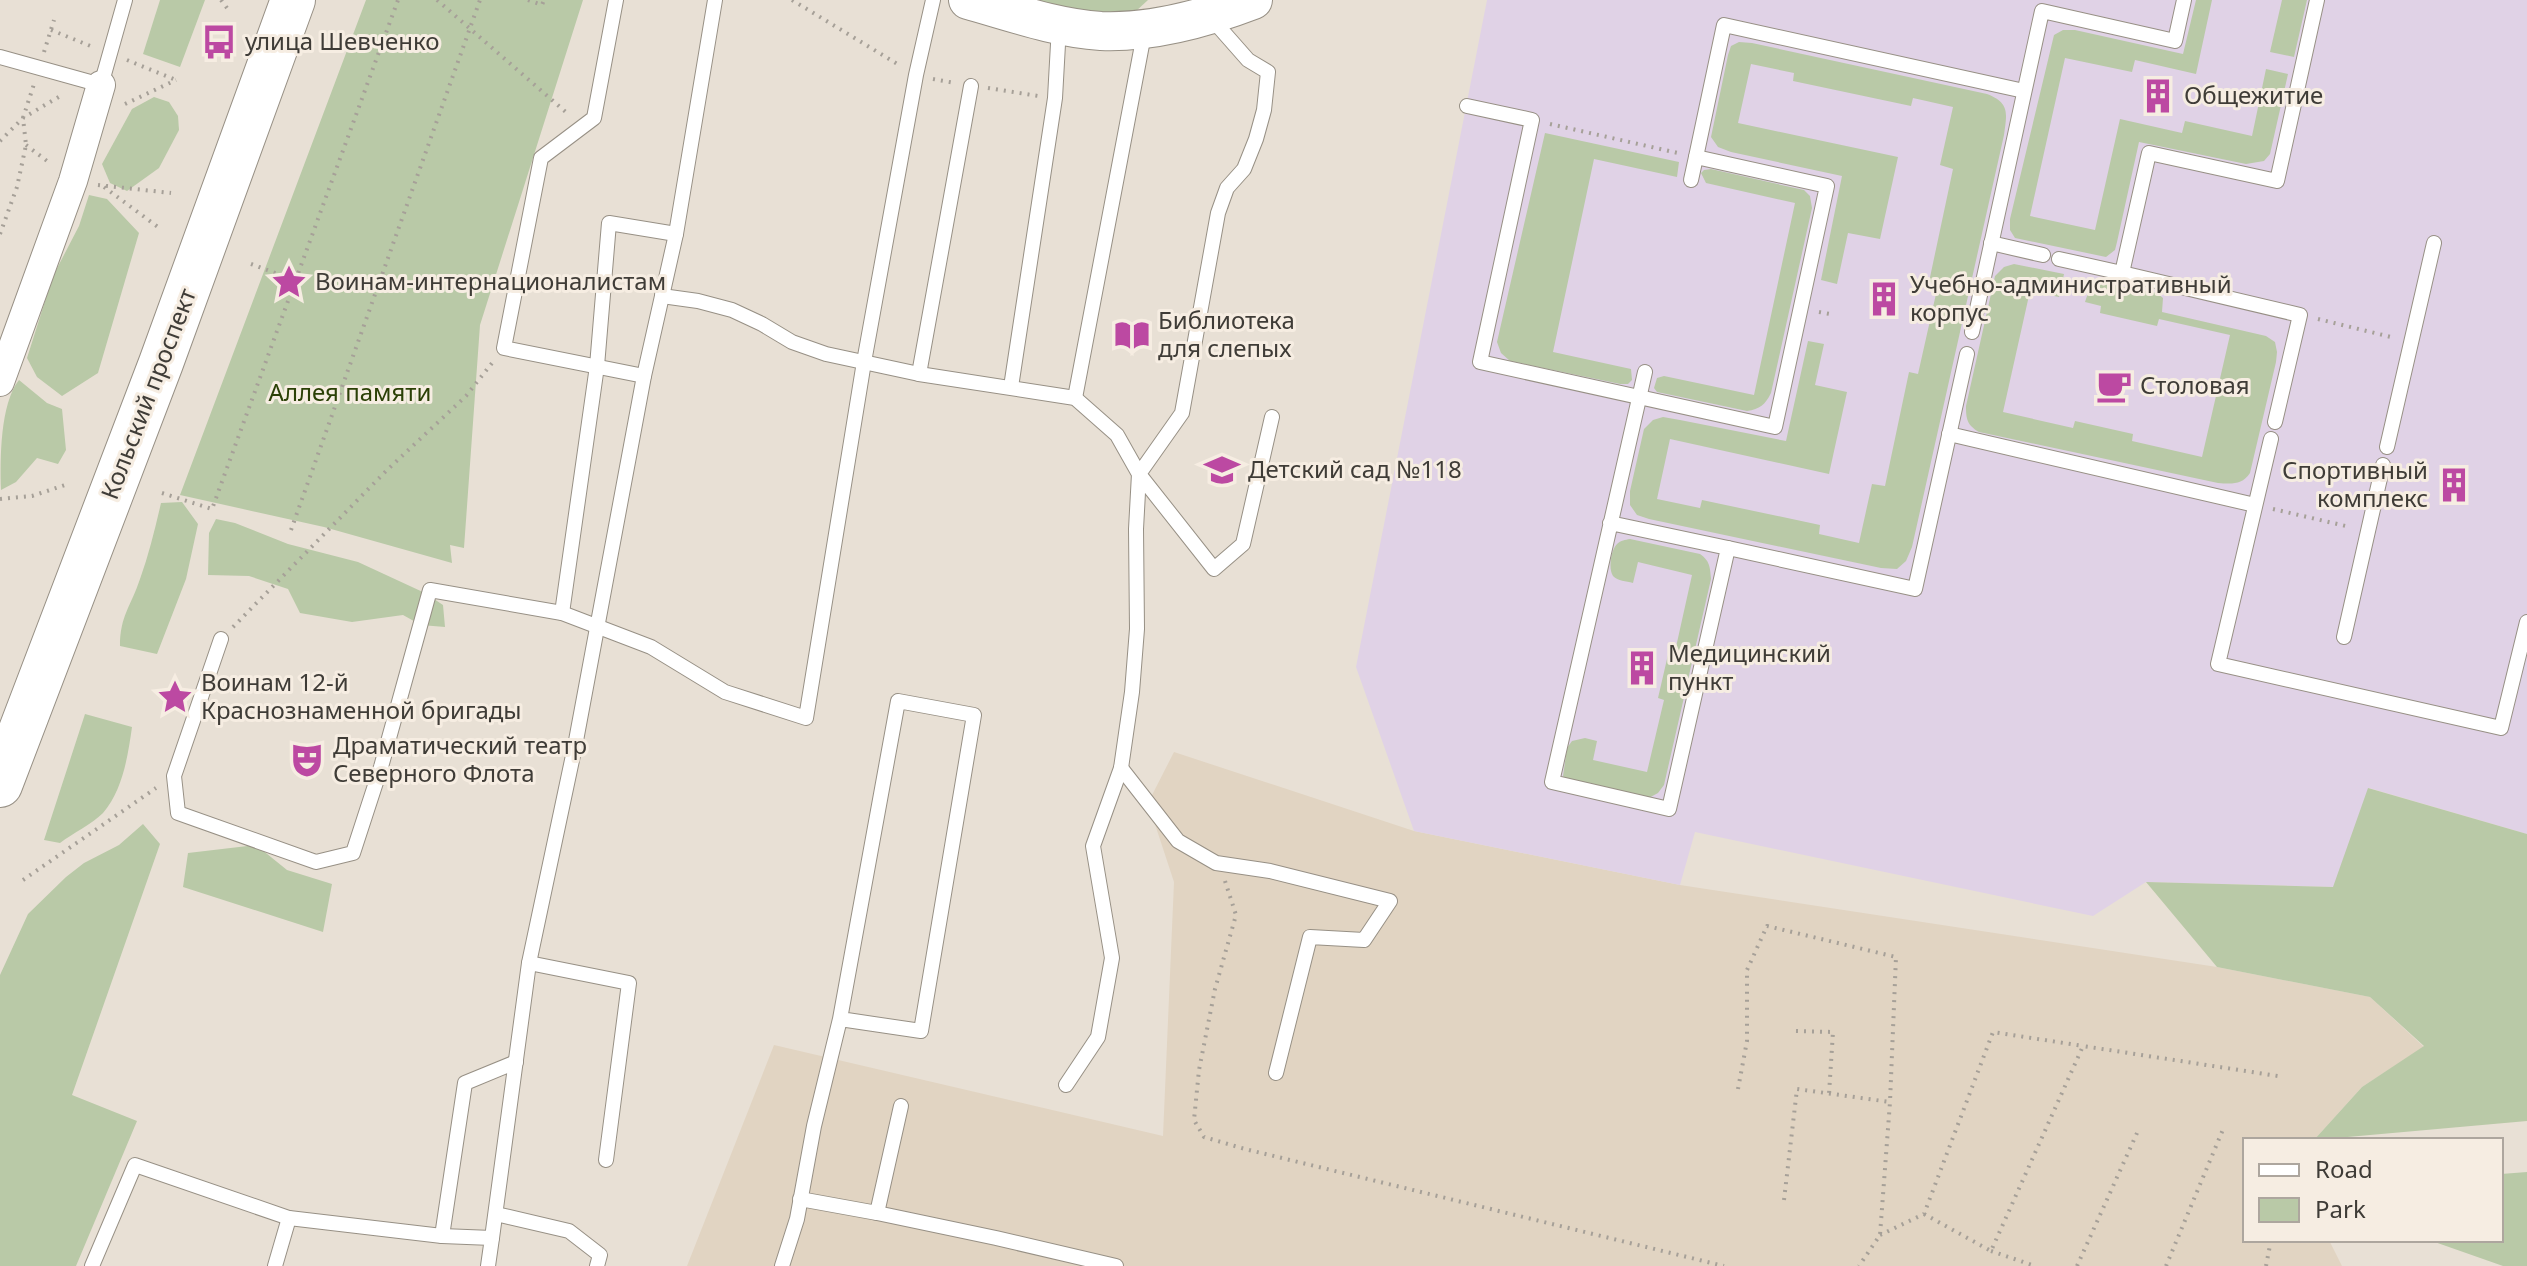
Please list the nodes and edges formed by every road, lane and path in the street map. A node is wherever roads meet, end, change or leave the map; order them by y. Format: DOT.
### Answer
graph roads {
  1 [pos="125,0"];
  2 [pos="221,0"];
  3 [pos="293,0"];
  4 [pos="398,0"];
  5 [pos="437,0"];
  6 [pos="480,0"];
  7 [pos="528,0"];
  8 [pos="544,0"];
  9 [pos="616,0"];
  10 [pos="715,0"];
  11 [pos="933,0"];
  12 [pos="968,0"];
  13 [pos="2184,0"];
  14 [pos="2317,0"];
  15 [pos="227,8"];
  16 [pos="1203,12"];
  17 [pos="54,20"];
  18 [pos="1059,25"];
  19 [pos="469,30"];
  20 [pos="0,57"];
  21 [pos="39,68"];
  22 [pos="176,80"];
  23 [pos="101,85"];
  24 [pos="971,86"];
  25 [pos="68,91"];
  26 [pos="2024,91"];
  27 [pos="125,104"];
  28 [pos="1467,106"];
  29 [pos="23,118"];
  30 [pos="1532,120"];
  31 [pos="582,126"];
  32 [pos="0,141"];
  33 [pos="1696,157"];
  34 [pos="1691,180"];
  35 [pos="102,185"];
  36 [pos="158,227"];
  37 [pos="0,234"];
  38 [pos="676,234"];
  39 [pos="1991,243"];
  40 [pos="2434,243"];
  41 [pos="2043,255"];
  42 [pos="2059,259"];
  43 [pos="251,264"];
  44 [pos="2122,273"];
  45 [pos="297,281"];
  46 [pos="662,296"];
  47 [pos="2300,315"];
  48 [pos="1972,332"];
  49 [pos="2411,342"];
  50 [pos="504,348"];
  51 [pos="1967,354"];
  52 [pos="864,362"];
  53 [pos="597,366"];
  54 [pos="1645,372"];
  55 [pos="919,374"];
  56 [pos="644,376"];
  57 [pos="0,382"];
  58 [pos="1011,387"];
  59 [pos="1639,397"];
  60 [pos="1075,398"];
  61 [pos="1272,417"];
  62 [pos="2275,422"];
  63 [pos="1949,434"];
  64 [pos="2271,439"];
  65 [pos="2387,447"];
  66 [pos="2383,465"];
  67 [pos="1139,474"];
  68 [pos="65,485"];
  69 [pos="162,493"];
  70 [pos="0,499"];
  71 [pos="2255,505"];
  72 [pos="1610,523"];
  73 [pos="291,530"];
  74 [pos="2368,531"];
  75 [pos="1728,548"];
  76 [pos="562,613"];
  77 [pos="2527,622"];
  78 [pos="596,628"];
  79 [pos="2344,637"];
  80 [pos="221,639"];
  81 [pos="1121,768"];
  82 [pos="174,776"];
  83 [pos="0,785"];
  84 [pos="1219,864"];
  85 [pos="23,880"];
  86 [pos="529,963"];
  87 [pos="840,1019"];
  88 [pos="1796,1031"];
  89 [pos="2083,1046"];
  90 [pos="516,1062"];
  91 [pos="1276,1073"];
  92 [pos="2278,1076"];
  93 [pos="1066,1085"];
  94 [pos="1738,1089"];
  95 [pos="1829,1094"];
  96 [pos="1890,1102"];
  97 [pos="901,1106"];
  98 [pos="2224,1127"];
  99 [pos="2137,1133"];
  100 [pos="606,1160"];
  101 [pos="800,1199"];
  102 [pos="1784,1200"];
  103 [pos="877,1213"];
  104 [pos="496,1214"];
  105 [pos="1924,1214"];
  106 [pos="289,1218"];
  107 [pos="1880,1235"];
  108 [pos="442,1236"];
  109 [pos="492,1238"];
  110 [pos="2271,1242"];
  111 [pos="1991,1251"];
  112 [pos="602,1262"];
  113 [pos="92,1266"];
  114 [pos="275,1266"];
  115 [pos="488,1266"];
  116 [pos="782,1266"];
  117 [pos="1116,1266"];
  118 [pos="1724,1266"];
  119 [pos="1859,1266"];
  120 [pos="2035,1266"];
  121 [pos="2077,1266"];
  122 [pos="2166,1266"];
  123 [pos="2266,1266"];
  1 -- 23 [label="lane"];
  2 -- 15 [label="path"];
  3 -- 83 [label="main road, Кольский проспект"];
  4 -- 45 [label="path"];
  5 -- 19 [label="path"];
  6 -- 19 [label="path"];
  7 -- 8 [label="path"];
  9 -- 31 [label="lane"];
  10 -- 38 [label="lane"];
  11 -- 52 [label="lane"];
  12 -- 18 [label="main road"];
  13 -- 26 [label="lane"];
  14 -- 44 [label="lane"];
  16 -- 18 [label="main road"];
  16 -- 60 [label="lane"];
  16 -- 67 [label="lane"];
  17 -- 21 [label="path"];
  18 -- 58 [label="lane"];
  19 -- 31 [label="path"];
  19 -- 73 [label="path"];
  20 -- 21 [label="lane"];
  21 -- 23 [label="lane"];
  21 -- 29 [label="path"];
  22 -- 27 [label="path"];
  23 -- 57 [label="street"];
  24 -- 55 [label="lane"];
  25 -- 29 [label="path"];
  26 -- 33 [label="lane"];
  26 -- 39 [label="lane"];
  28 -- 30 [label="lane"];
  29 -- 32 [label="path"];
  29 -- 37 [label="path"];
  30 -- 33 [label="path"];
  30 -- 59 [label="lane"];
  31 -- 50 [label="lane"];
  33 -- 34 [label="lane"];
  33 -- 59 [label="lane"];
  35 -- 36 [label="path"];
  38 -- 46 [label="lane"];
  38 -- 53 [label="lane"];
  39 -- 41 [label="lane"];
  39 -- 48 [label="lane"];
  40 -- 49 [label="lane"];
  42 -- 44 [label="lane"];
  43 -- 45 [label="path"];
  44 -- 47 [label="lane"];
  45 -- 69 [label="path"];
  46 -- 52 [label="lane"];
  46 -- 56 [label="lane"];
  47 -- 49 [label="path"];
  47 -- 62 [label="lane"];
  49 -- 65 [label="lane"];
  50 -- 53 [label="lane"];
  50 -- 80 [label="path"];
  51 -- 63 [label="lane"];
  52 -- 55 [label="lane"];
  52 -- 78 [label="lane"];
  53 -- 56 [label="lane"];
  53 -- 76 [label="lane"];
  54 -- 59 [label="lane"];
  55 -- 58 [label="lane"];
  56 -- 78 [label="lane"];
  58 -- 60 [label="lane"];
  59 -- 72 [label="lane"];
  60 -- 67 [label="lane"];
  61 -- 67 [label="lane"];
  63 -- 71 [label="lane"];
  63 -- 75 [label="lane"];
  64 -- 71 [label="lane"];
  66 -- 74 [label="lane"];
  67 -- 81 [label="lane"];
  68 -- 70 [label="path"];
  71 -- 74 [label="path"];
  71 -- 77 [label="lane"];
  72 -- 75 [label="lane"];
  72 -- 75 [label="lane"];
  74 -- 79 [label="lane"];
  76 -- 78 [label="lane"];
  76 -- 82 [label="lane"];
  78 -- 86 [label="lane"];
  80 -- 82 [label="lane"];
  81 -- 84 [label="lane"];
  81 -- 93 [label="lane"];
  82 -- 85 [label="path"];
  84 -- 91 [label="lane"];
  84 -- 118 [label="path"];
  86 -- 90 [label="lane"];
  86 -- 100 [label="lane"];
  87 -- 87 [label="lane"];
  87 -- 101 [label="lane"];
  88 -- 95 [label="path"];
  89 -- 92 [label="path"];
  89 -- 105 [label="path"];
  89 -- 111 [label="path"];
  90 -- 104 [label="lane"];
  90 -- 108 [label="lane"];
  94 -- 96 [label="path"];
  95 -- 96 [label="path"];
  95 -- 102 [label="path"];
  96 -- 107 [label="path"];
  97 -- 103 [label="lane"];
  98 -- 122 [label="path"];
  99 -- 121 [label="path"];
  101 -- 103 [label="lane"];
  101 -- 116 [label="lane"];
  103 -- 117 [label="lane"];
  104 -- 109 [label="lane"];
  104 -- 112 [label="lane"];
  105 -- 107 [label="path"];
  105 -- 111 [label="path"];
  106 -- 108 [label="lane"];
  106 -- 113 [label="lane"];
  106 -- 114 [label="lane"];
  107 -- 119 [label="path"];
  108 -- 109 [label="lane"];
  109 -- 115 [label="lane"];
  110 -- 123 [label="path"];
  111 -- 120 [label="path"];
}
